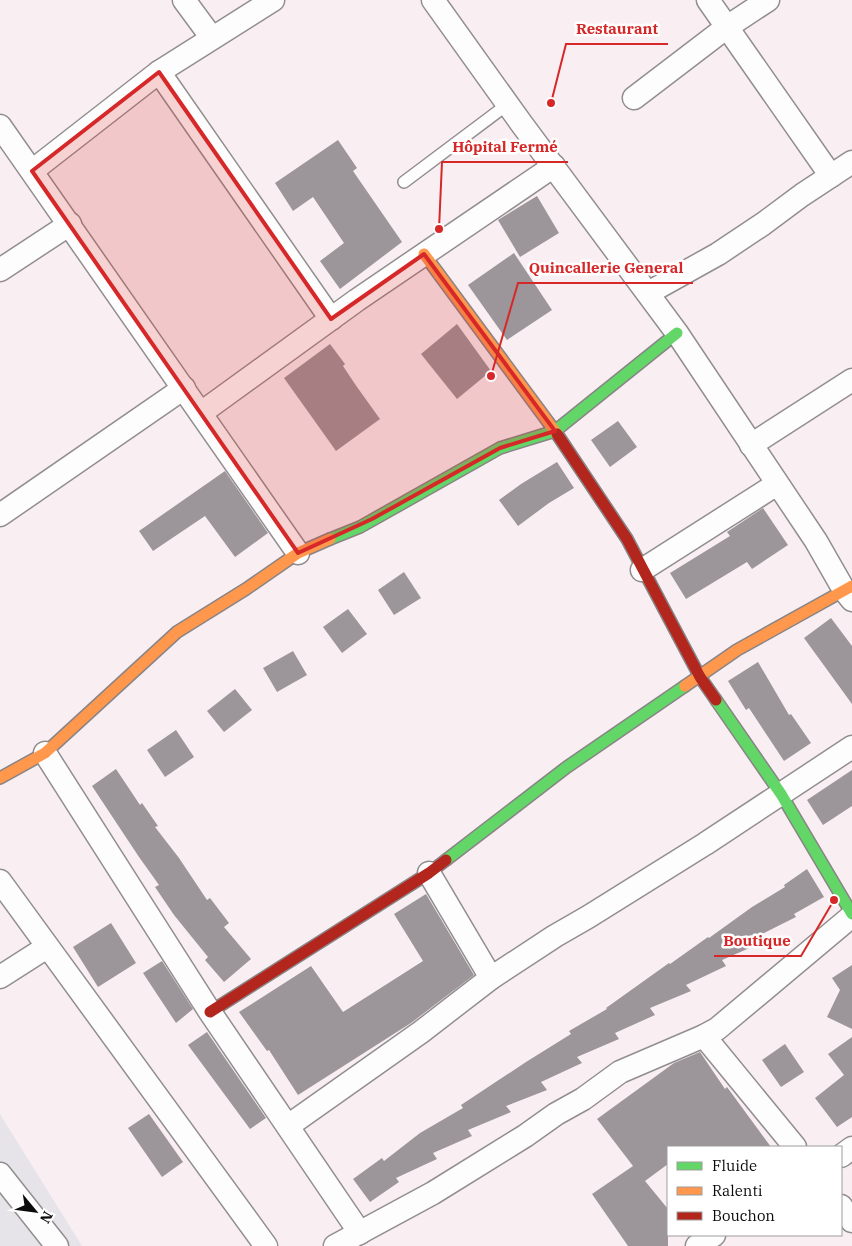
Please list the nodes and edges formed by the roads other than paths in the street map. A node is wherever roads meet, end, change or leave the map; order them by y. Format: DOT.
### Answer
graph roads {
  1 [pos="184,0"];
  2 [pos="273,0"];
  3 [pos="434,0"];
  4 [pos="708,0"];
  5 [pos="768,0"];
  6 [pos="727,27"];
  7 [pos="212,38"];
  8 [pos="159,72"];
  9 [pos="634,98"];
  10 [pos="508,104"];
  11 [pos="0,126"];
  12 [pos="852,162"];
  13 [pos="554,166"];
  14 [pos="32,171"];
  15 [pos="832,176"];
  16 [pos="404,182"];
  17 [pos="70,224"];
  18 [pos="424,254"];
  19 [pos="0,270"];
  20 [pos="648,293"];
  21 [pos="331,319"];
  22 [pos="677,333"];
  23 [pos="852,380"];
  24 [pos="184,388"];
  25 [pos="201,413"];
  26 [pos="555,431"];
  27 [pos="752,445"];
  28 [pos="777,484"];
  29 [pos="0,515"];
  30 [pos="298,553"];
  31 [pos="642,570"];
  32 [pos="849,592"];
  33 [pos="700,677"];
  34 [pos="852,747"];
  35 [pos="45,753"];
  36 [pos="0,778"];
  37 [pos="781,794"];
  38 [pos="428,873"];
  39 [pos="0,881"];
  40 [pos="852,915"];
  41 [pos="47,947"];
  42 [pos="0,977"];
  43 [pos="491,978"];
  44 [pos="210,1012"];
  45 [pos="704,1036"];
  46 [pos="288,1126"];
  47 [pos="794,1146"];
  48 [pos="0,1174"];
  49 [pos="842,1207"];
  50 [pos="852,1221"];
  51 [pos="360,1233"];
  52 [pos="712,1236"];
  53 [pos="57,1246"];
  54 [pos="266,1246"];
  55 [pos="334,1246"];
  56 [pos="697,1246"];
  1 -- 7 [label="street"];
  2 -- 7 [label="street"];
  3 -- 10 [label="street"];
  4 -- 6 [label="street"];
  5 -- 6 [label="street"];
  6 -- 9 [label="street"];
  6 -- 15 [label="street"];
  7 -- 8 [label="street"];
  8 -- 14 [label="street"];
  8 -- 21 [label="street"];
  10 -- 13 [label="street"];
  10 -- 16 [label="lane"];
  11 -- 14 [label="street"];
  12 -- 15 [label="street"];
  13 -- 18 [label="street"];
  13 -- 20 [label="street"];
  14 -- 17 [label="street"];
  15 -- 20 [label="street"];
  17 -- 19 [label="street"];
  17 -- 24 [label="street"];
  18 -- 21 [label="street"];
  18 -- 26 [label="street"];
  20 -- 22 [label="street"];
  21 -- 25 [label="street"];
  22 -- 26 [label="street"];
  22 -- 27 [label="street"];
  23 -- 27 [label="street"];
  24 -- 25 [label="street"];
  24 -- 29 [label="street"];
  25 -- 30 [label="street"];
  26 -- 30 [label="street"];
  26 -- 31 [label="street"];
  27 -- 28 [label="street"];
  28 -- 31 [label="street"];
  28 -- 32 [label="street"];
  30 -- 35 [label="street"];
  31 -- 33 [label="street"];
  32 -- 33 [label="street"];
  33 -- 37 [label="street"];
  33 -- 38 [label="street"];
  34 -- 37 [label="street"];
  35 -- 36 [label="street"];
  35 -- 44 [label="street"];
  37 -- 40 [label="street"];
  37 -- 43 [label="street"];
  38 -- 43 [label="street"];
  38 -- 44 [label="street"];
  39 -- 41 [label="street"];
  40 -- 45 [label="street"];
  41 -- 42 [label="street"];
  41 -- 54 [label="street"];
  43 -- 46 [label="street"];
  44 -- 46 [label="street"];
  45 -- 47 [label="street"];
  45 -- 51 [label="street"];
  46 -- 51 [label="street"];
  48 -- 53 [label="street"];
  49 -- 50 [label="street"];
  51 -- 55 [label="street"];
  52 -- 56 [label="street"];
}
